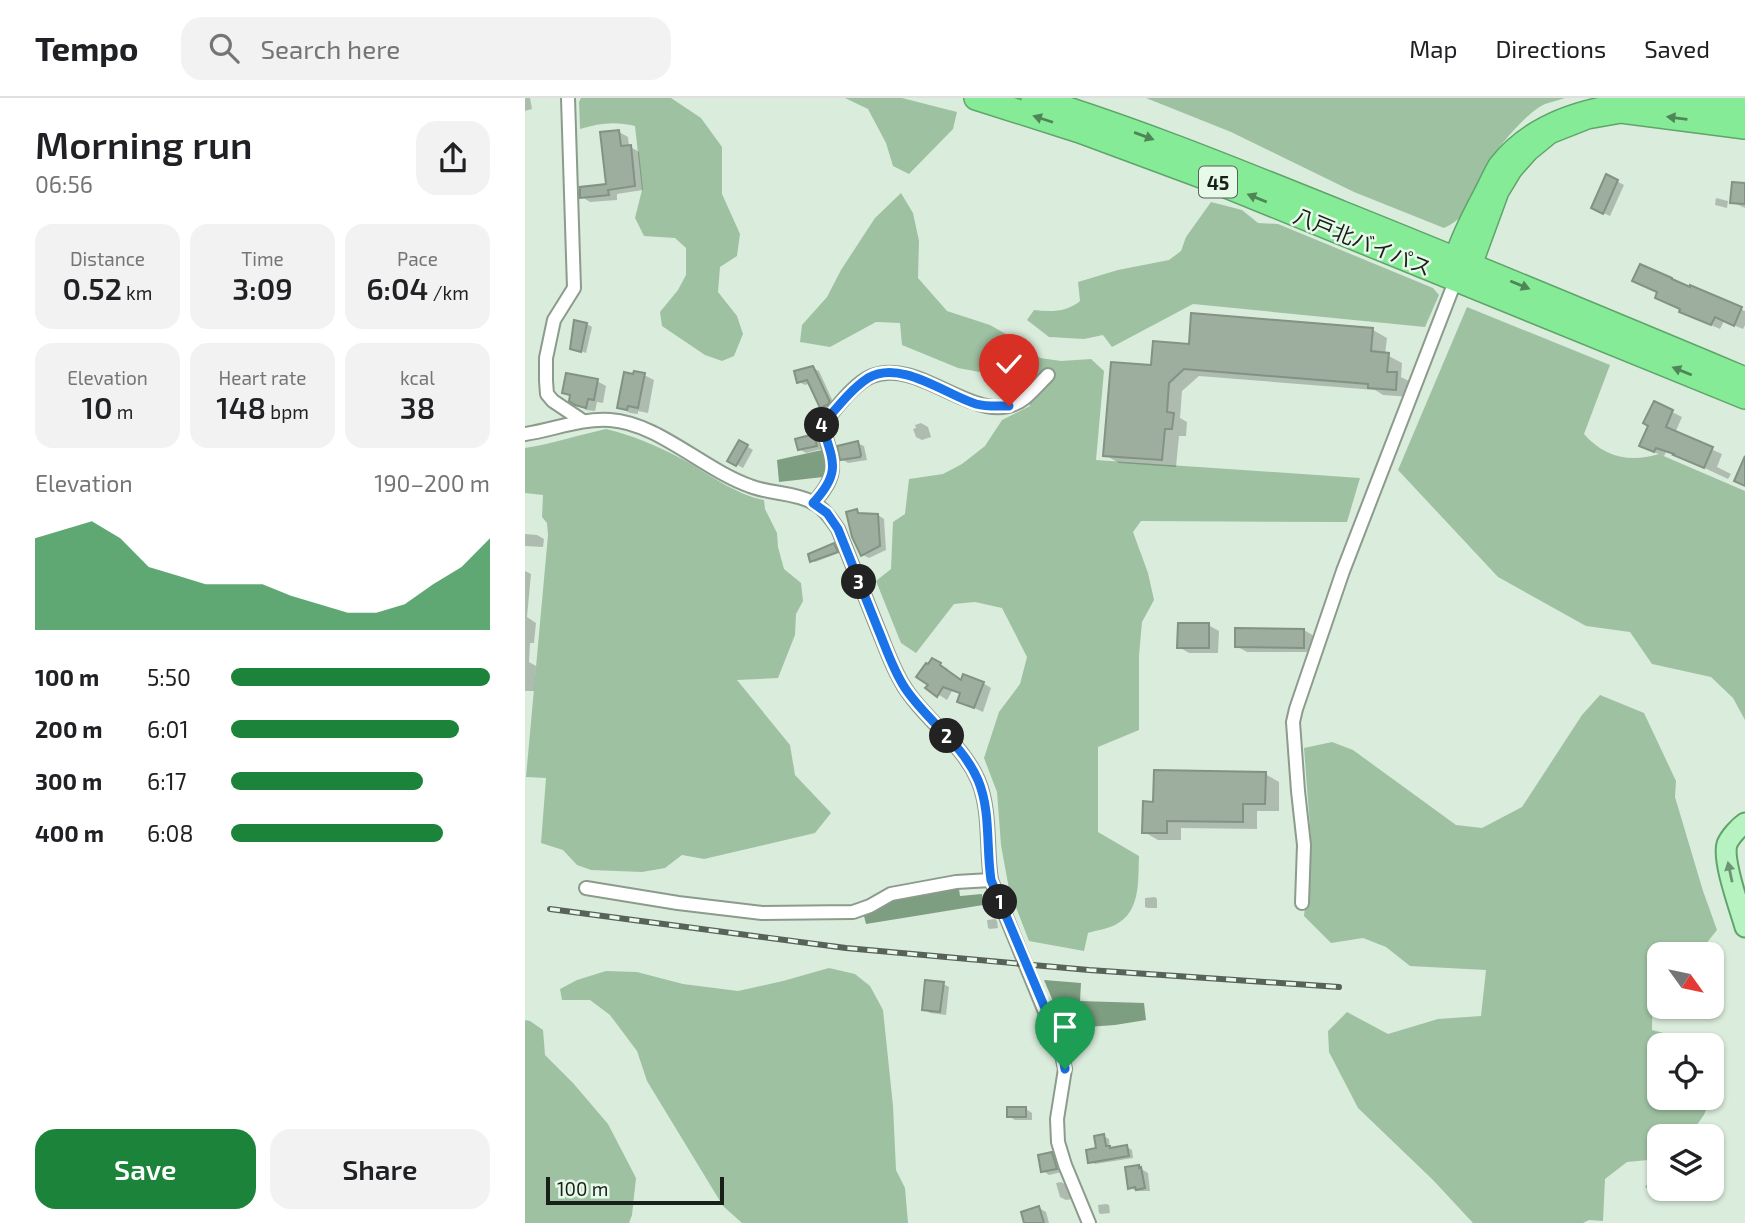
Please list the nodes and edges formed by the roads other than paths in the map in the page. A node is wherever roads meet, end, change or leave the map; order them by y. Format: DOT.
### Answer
graph roads {
  1 [pos="568,98"];
  2 [pos="976,98"];
  3 [pos="1033,98"];
  4 [pos="1745,104"];
  5 [pos="1745,127"];
  6 [pos="1461,267"];
  7 [pos="1048,375"];
  8 [pos="1745,379"];
  9 [pos="1745,397"];
  10 [pos="583,421"];
  11 [pos="525,434"];
  12 [pos="813,503"];
  13 [pos="1745,823"];
  14 [pos="991,880"];
  15 [pos="586,888"];
  16 [pos="1302,903"];
  17 [pos="1745,927"];
  18 [pos="1089,1223"];
  1 -- 10 [label="street"];
  6 -- 2 [label="highway, 八戸北バイパス / 45, one-way"];
  3 -- 6 [label="highway, 八戸北バイパス / 45, one-way"];
  4 -- 6 [label="highway"];
  5 -- 6 [label="highway, one-way"];
  6 -- 8 [label="highway, 八戸北バイパス / 45, one-way"];
  9 -- 6 [label="highway, 八戸北バイパス / 45, one-way"];
  6 -- 16 [label="street"];
  7 -- 12 [label="street"];
  10 -- 11 [label="street"];
  10 -- 12 [label="street"];
  12 -- 14 [label="street"];
  17 -- 13 [label="main road, one-way"];
  14 -- 15 [label="street"];
  14 -- 18 [label="street"];
}
